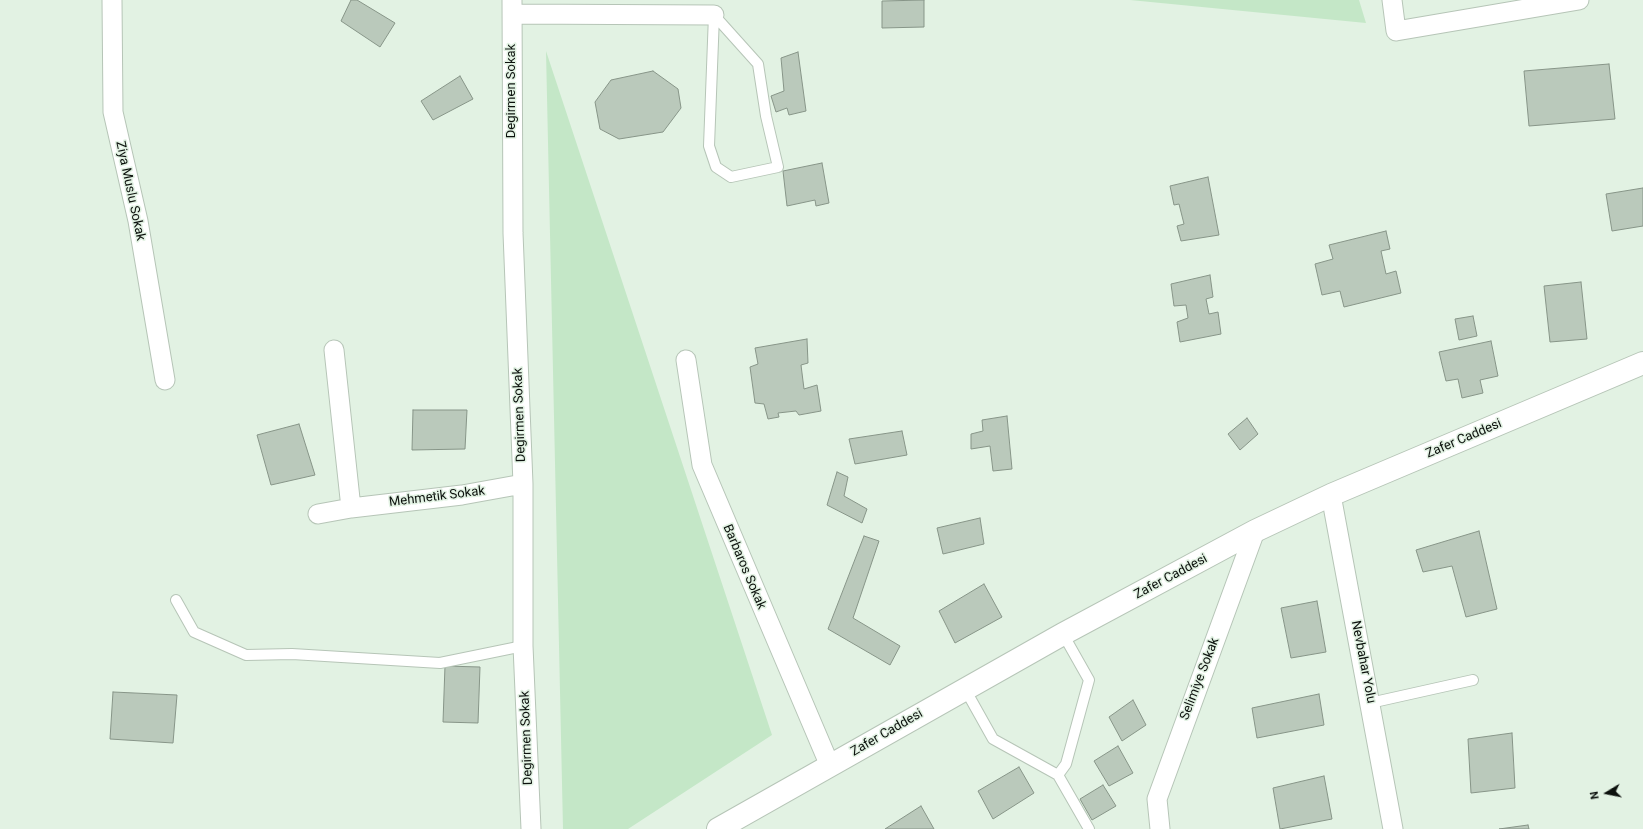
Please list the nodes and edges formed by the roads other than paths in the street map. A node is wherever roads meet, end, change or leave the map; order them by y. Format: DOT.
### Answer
graph roads {
  1 [pos="112,0"];
  2 [pos="1392,0"];
  3 [pos="1579,0"];
  4 [pos="512,7"];
  5 [pos="714,15"];
  6 [pos="334,350"];
  7 [pos="686,360"];
  8 [pos="1643,363"];
  9 [pos="165,380"];
  10 [pos="523,484"];
  11 [pos="1331,495"];
  12 [pos="351,508"];
  13 [pos="318,514"];
  14 [pos="1255,532"];
  15 [pos="176,600"];
  16 [pos="1063,634"];
  17 [pos="523,646"];
  18 [pos="1473,680"];
  19 [pos="965,689"];
  20 [pos="1370,703"];
  21 [pos="830,766"];
  22 [pos="1058,775"];
  23 [pos="531,829"];
  24 [pos="718,829"];
  25 [pos="1089,829"];
  26 [pos="1160,829"];
  27 [pos="1393,829"];
  1 -- 9 [label="street, Ziya Muslu Sokak"];
  2 -- 3 [label="street"];
  4 -- 5 [label="street"];
  4 -- 10 [label="street, Degirmen Sokak"];
  5 -- 5 [label="lane"];
  6 -- 12 [label="street"];
  7 -- 21 [label="street, Barbaros Sokak"];
  8 -- 11 [label="street, Zafer Caddesi"];
  10 -- 12 [label="street, Mehmetik Sokak"];
  10 -- 17 [label="street, Degirmen Sokak"];
  11 -- 14 [label="street, Zafer Caddesi"];
  11 -- 20 [label="street, Nevbahar Yolu"];
  12 -- 13 [label="street, Mehmetik Sokak"];
  14 -- 16 [label="street, Zafer Caddesi"];
  14 -- 26 [label="street, Selimiye Sokak"];
  15 -- 17 [label="lane"];
  16 -- 19 [label="street, Zafer Caddesi"];
  16 -- 22 [label="lane"];
  17 -- 23 [label="street, Degirmen Sokak"];
  18 -- 20 [label="lane"];
  19 -- 21 [label="street, Zafer Caddesi"];
  19 -- 22 [label="lane"];
  20 -- 27 [label="street, Nevbahar Yolu"];
  21 -- 24 [label="street, Zafer Caddesi"];
  22 -- 25 [label="lane"];
}
